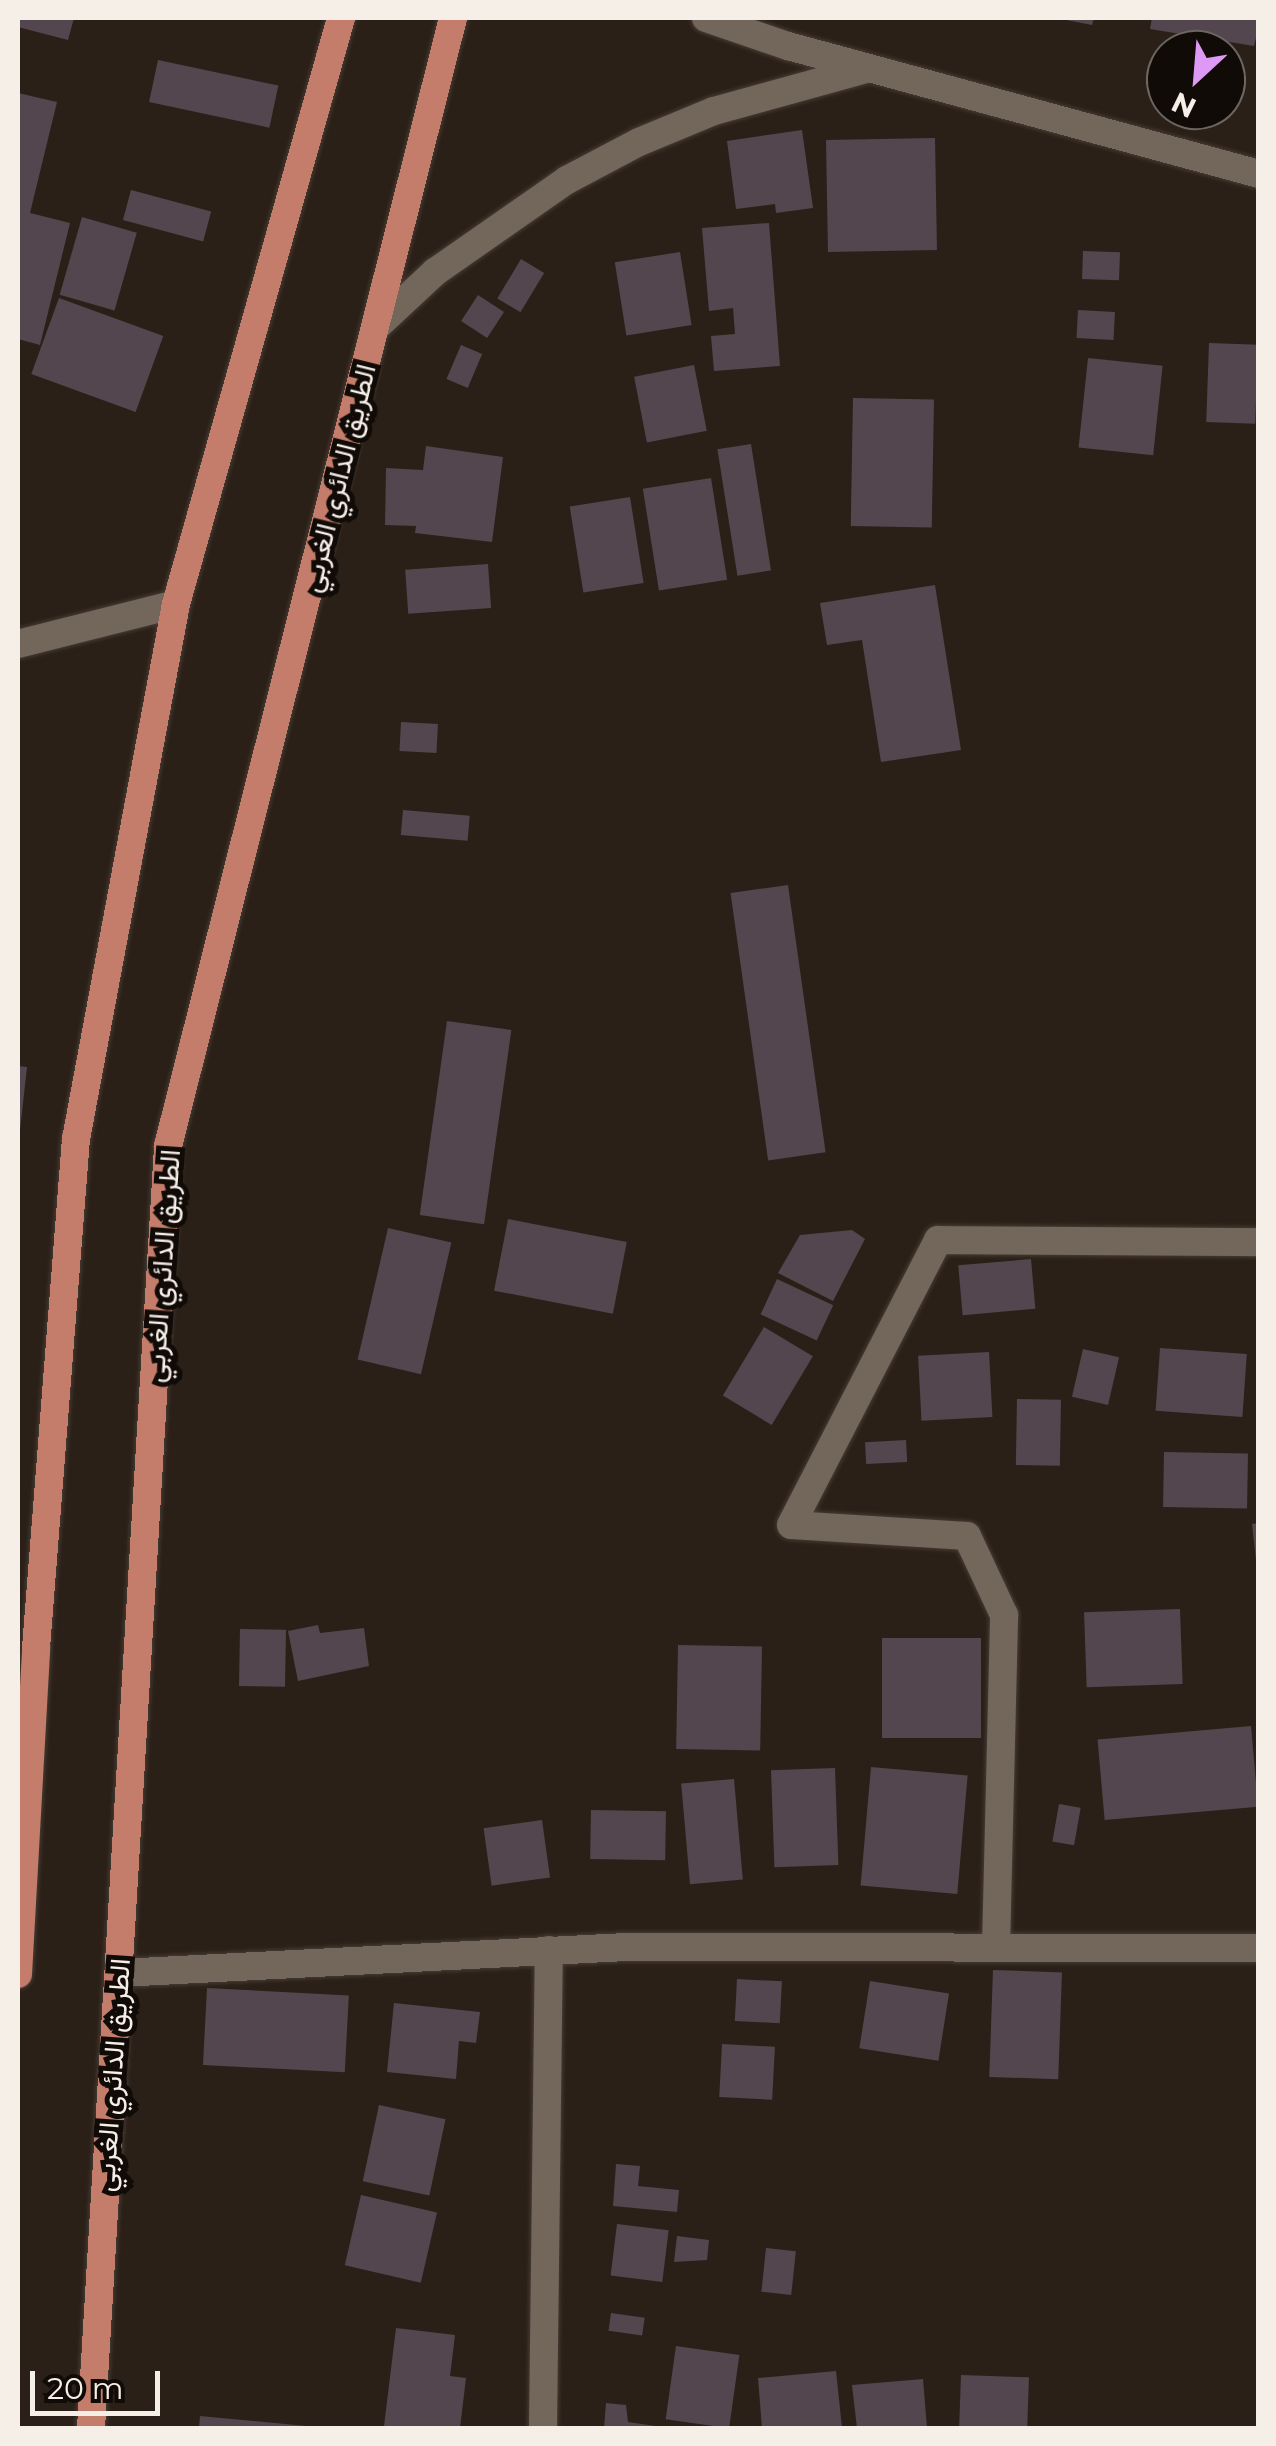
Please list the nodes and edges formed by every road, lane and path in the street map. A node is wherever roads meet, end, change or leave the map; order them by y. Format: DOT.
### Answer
graph roads {
  1 [pos="342,18"];
  2 [pos="454,18"];
  3 [pos="706,18"];
  4 [pos="869,68"];
  5 [pos="1258,174"];
  6 [pos="376,326"];
  7 [pos="176,604"];
  8 [pos="18,644"];
  9 [pos="1258,1242"];
  10 [pos="27,1647"];
  11 [pos="996,1947"];
  12 [pos="1258,1948"];
  13 [pos="549,1950"];
  14 [pos="18,1974"];
  15 [pos="120,1974"];
  16 [pos="91,2428"];
  17 [pos="543,2428"];
  1 -- 7 [label="main road"];
  2 -- 6 [label="main road, الطريق الدائري الغربي"];
  3 -- 4 [label="street"];
  4 -- 5 [label="street"];
  4 -- 6 [label="street"];
  6 -- 15 [label="main road, الطريق الدائري الغربي"];
  7 -- 8 [label="street"];
  7 -- 10 [label="main road"];
  9 -- 11 [label="street"];
  10 -- 14 [label="main road"];
  11 -- 12 [label="street"];
  11 -- 13 [label="street"];
  13 -- 15 [label="street"];
  13 -- 17 [label="street"];
  15 -- 16 [label="main road, الطريق الدائري الغربي"];
}
